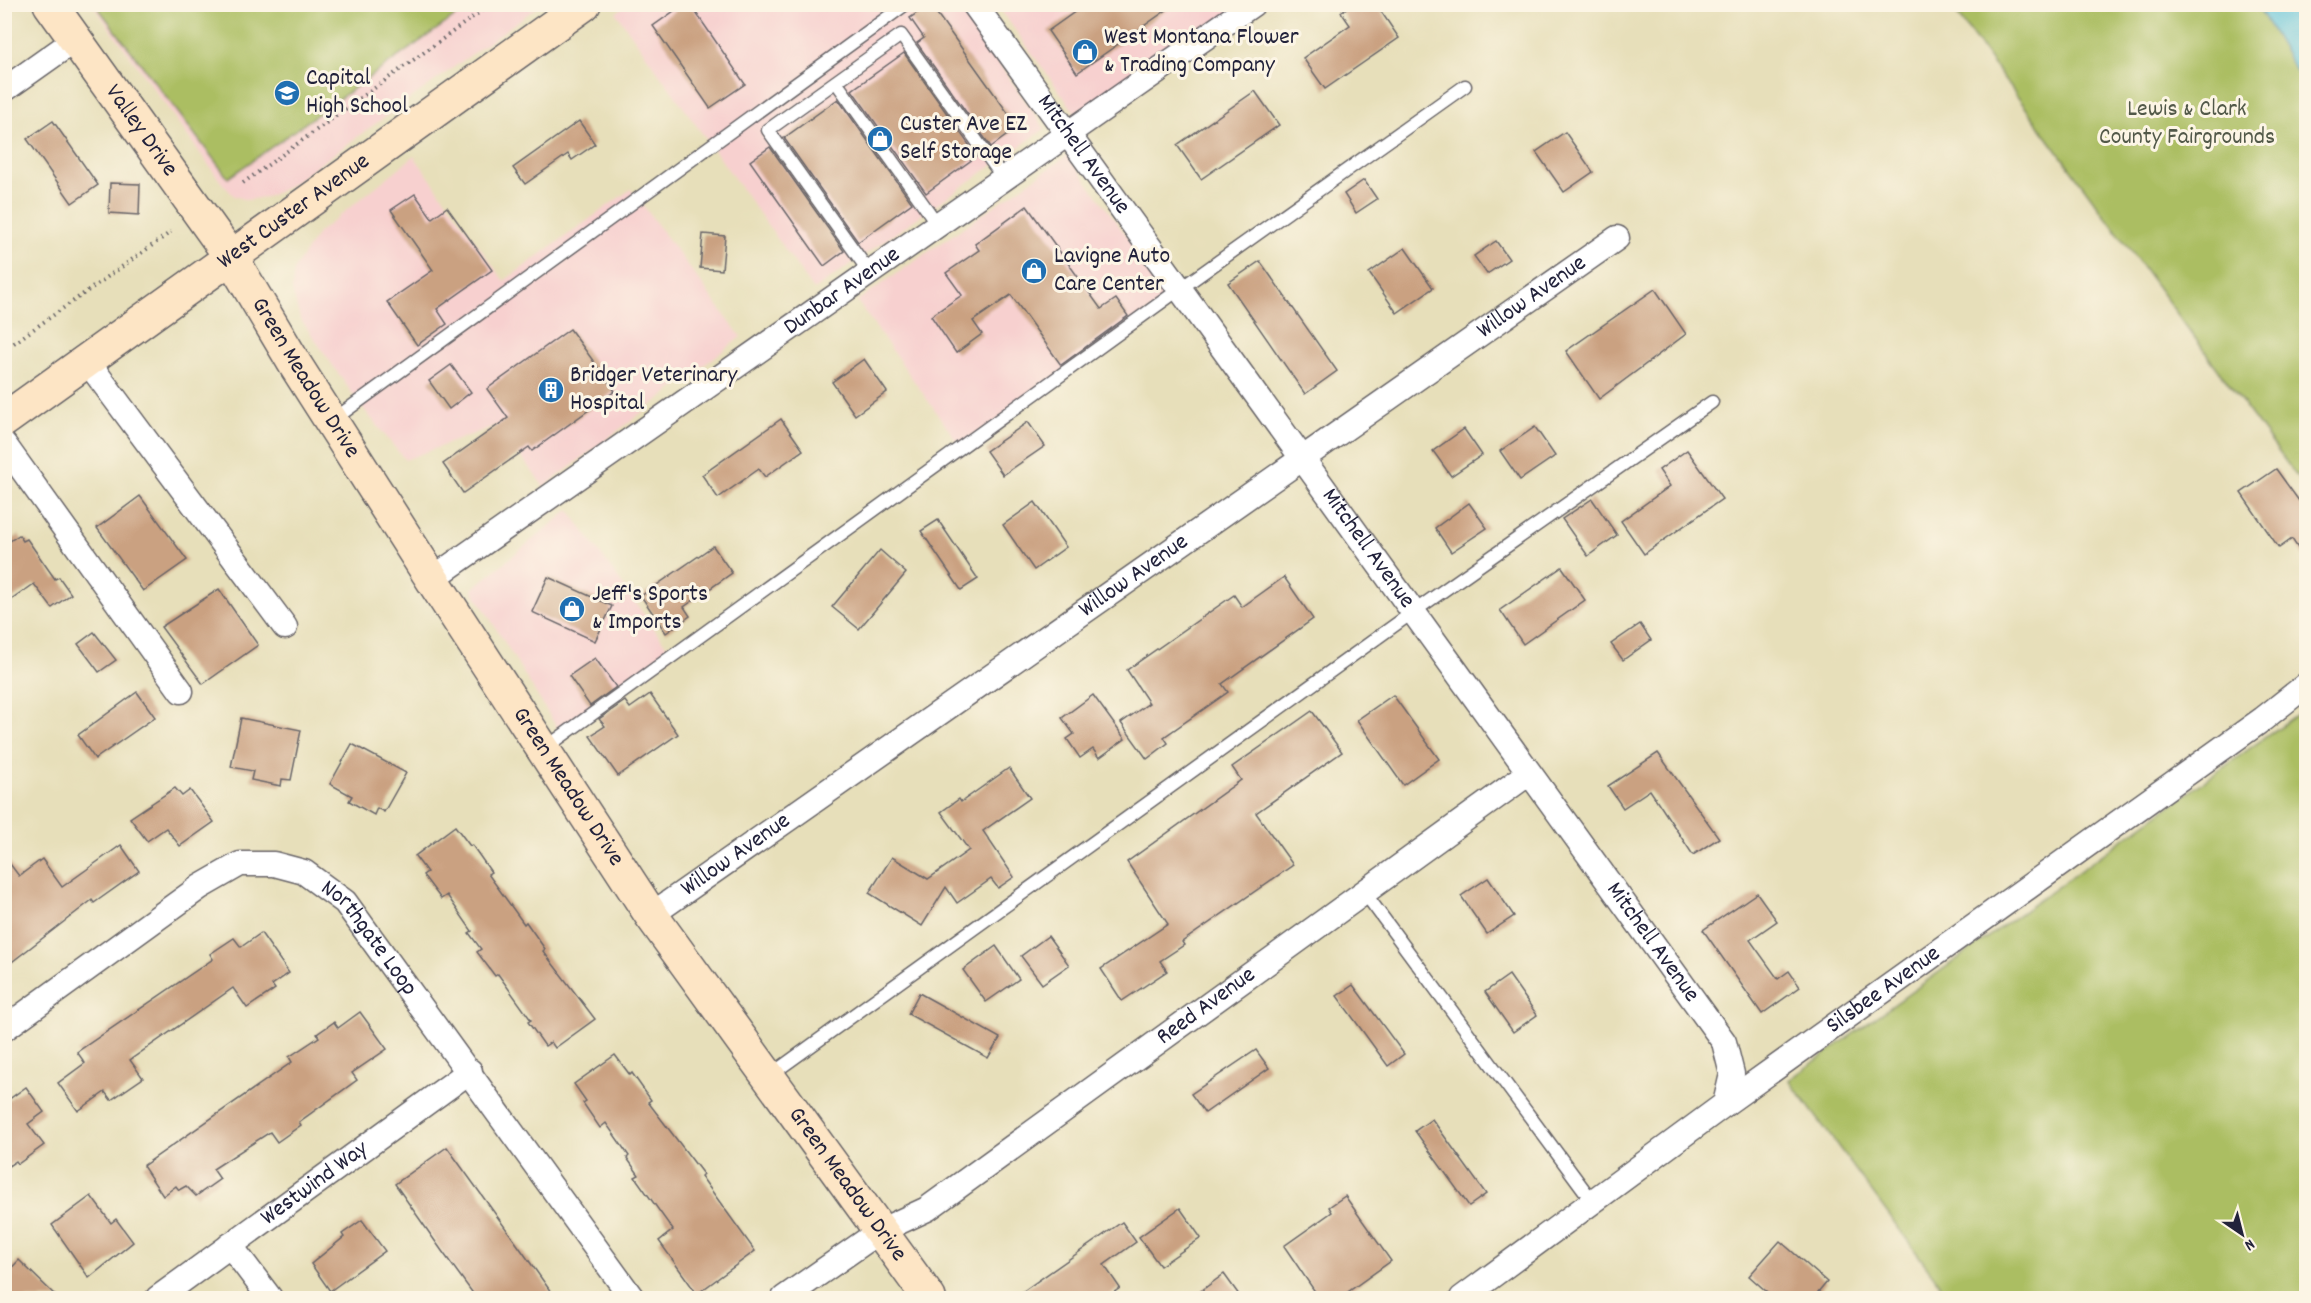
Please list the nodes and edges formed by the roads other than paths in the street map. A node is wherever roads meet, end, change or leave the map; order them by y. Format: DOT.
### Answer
graph roads {
  1 [pos="50,4"];
  2 [pos="584,4"];
  3 [pos="906,4"];
  4 [pos="974,4"];
  5 [pos="1253,4"];
  6 [pos="76,39"];
  7 [pos="836,82"];
  8 [pos="1465,86"];
  9 [pos="4,90"];
  10 [pos="1068,134"];
  11 [pos="1004,179"];
  12 [pos="938,225"];
  13 [pos="1617,238"];
  14 [pos="231,257"];
  15 [pos="870,273"];
  16 [pos="1179,289"];
  17 [pos="87,361"];
  18 [pos="1712,402"];
  19 [pos="4,420"];
  20 [pos="332,420"];
  21 [pos="4,444"];
  22 [pos="1302,459"];
  23 [pos="432,579"];
  24 [pos="1413,612"];
  25 [pos="285,627"];
  26 [pos="2307,685"];
  27 [pos="181,691"];
  28 [pos="543,749"];
  29 [pos="1529,773"];
  30 [pos="1364,892"];
  31 [pos="651,915"];
  32 [pos="5,1029"];
  33 [pos="470,1071"];
  34 [pos="768,1077"];
  35 [pos="1725,1104"];
  36 [pos="1593,1202"];
  37 [pos="880,1231"];
  38 [pos="230,1245"];
  39 [pos="158,1299"];
  40 [pos="270,1299"];
  41 [pos="632,1299"];
  42 [pos="784,1299"];
  43 [pos="929,1299"];
  44 [pos="1462,1299"];
  1 -- 6 [label="main road, Valley Drive"];
  2 -- 14 [label="main road, West Custer Avenue"];
  3 -- 20 [label="lane"];
  4 -- 10 [label="street, Mitchell Avenue"];
  5 -- 10 [label="street, Dunbar Avenue"];
  6 -- 9 [label="street"];
  6 -- 14 [label="main road, Valley Drive"];
  7 -- 11 [label="lane"];
  7 -- 12 [label="lane"];
  7 -- 15 [label="lane"];
  8 -- 16 [label="lane"];
  10 -- 11 [label="street, Dunbar Avenue"];
  10 -- 16 [label="street, Mitchell Avenue"];
  11 -- 12 [label="street, Dunbar Avenue"];
  12 -- 15 [label="street, Dunbar Avenue"];
  13 -- 22 [label="street, Willow Avenue"];
  14 -- 17 [label="main road, West Custer Avenue"];
  14 -- 20 [label="main road, Green Meadow Drive"];
  15 -- 23 [label="street, Dunbar Avenue"];
  16 -- 22 [label="street, Mitchell Avenue"];
  16 -- 28 [label="lane"];
  17 -- 19 [label="main road, West Custer Avenue"];
  17 -- 25 [label="street"];
  18 -- 24 [label="lane"];
  20 -- 23 [label="main road, Green Meadow Drive"];
  21 -- 27 [label="street"];
  22 -- 24 [label="street, Mitchell Avenue"];
  22 -- 31 [label="street, Willow Avenue"];
  23 -- 28 [label="main road, Green Meadow Drive"];
  24 -- 29 [label="street, Mitchell Avenue"];
  24 -- 34 [label="lane"];
  26 -- 35 [label="street, Silsbee Avenue"];
  28 -- 31 [label="main road, Green Meadow Drive"];
  29 -- 30 [label="street, Reed Avenue"];
  29 -- 35 [label="street, Mitchell Avenue"];
  30 -- 36 [label="lane"];
  30 -- 37 [label="street, Reed Avenue"];
  31 -- 34 [label="main road, Green Meadow Drive"];
  32 -- 33 [label="street, Northgate Loop"];
  33 -- 38 [label="street, Westwind Way"];
  33 -- 41 [label="street, Northgate Loop"];
  34 -- 37 [label="main road, Green Meadow Drive"];
  35 -- 36 [label="street, Silsbee Avenue"];
  36 -- 44 [label="street, Silsbee Avenue"];
  37 -- 42 [label="street, Reed Avenue"];
  37 -- 43 [label="main road, Green Meadow Drive"];
  38 -- 39 [label="street, Westwind Way"];
  38 -- 40 [label="street"];
}
